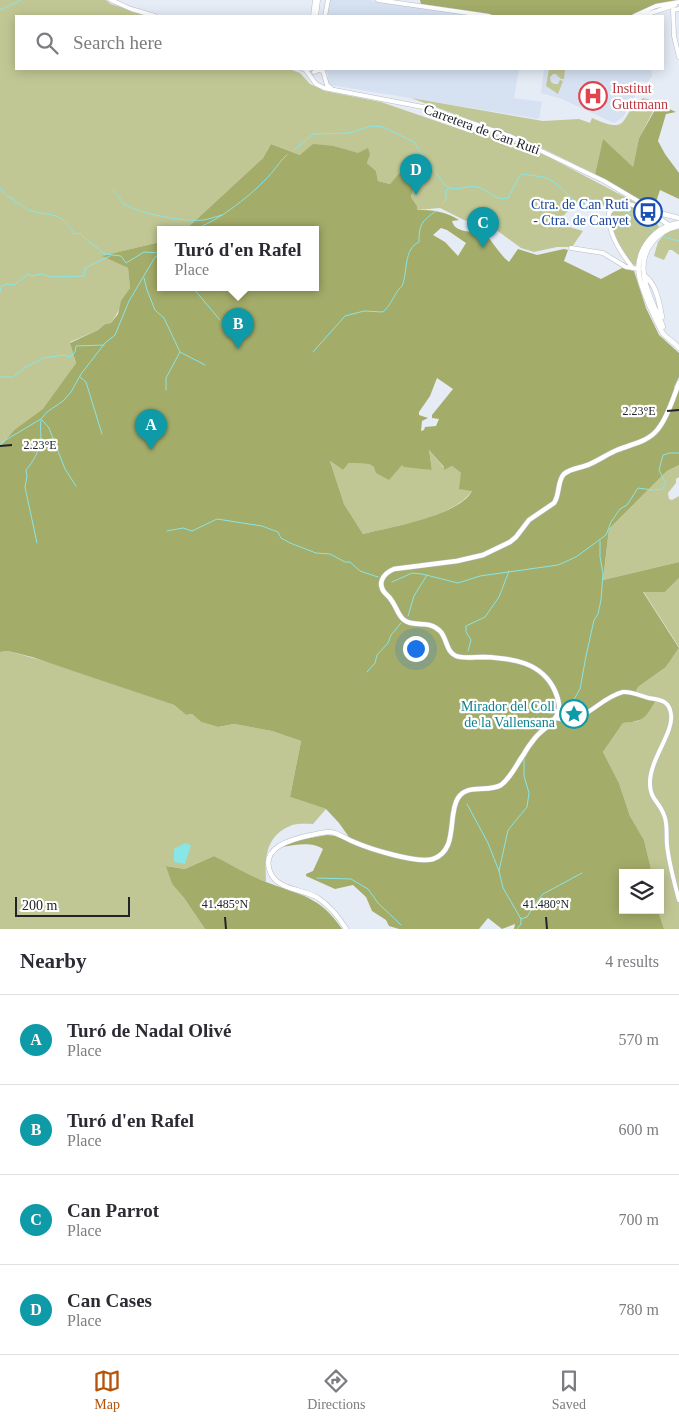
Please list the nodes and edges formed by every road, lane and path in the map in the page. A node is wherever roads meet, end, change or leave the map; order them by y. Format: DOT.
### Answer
graph roads {
  1 [pos="111,0"];
  2 [pos="316,0"];
  3 [pos="328,0"];
  4 [pos="378,0"];
  5 [pos="679,3"];
  6 [pos="659,6"];
  7 [pos="679,9"];
  8 [pos="152,15"];
  9 [pos="314,15"];
  10 [pos="325,15"];
  11 [pos="482,15"];
  12 [pos="636,15"];
  13 [pos="645,15"];
  14 [pos="646,15"];
  15 [pos="674,36"];
  16 [pos="679,38"];
  17 [pos="679,57"];
  18 [pos="304,70"];
  19 [pos="313,70"];
  20 [pos="325,77"];
  21 [pos="314,80"];
  22 [pos="333,89"];
  23 [pos="648,208"];
  24 [pos="664,214"];
  25 [pos="658,217"];
  26 [pos="679,218"];
  27 [pos="668,224"];
  28 [pos="679,224"];
  29 [pos="662,229"];
  30 [pos="650,241"];
  31 [pos="571,248"];
  32 [pos="632,267"];
  33 [pos="639,269"];
  34 [pos="644,274"];
  35 [pos="655,288"];
  36 [pos="649,291"];
  37 [pos="653,311"];
  38 [pos="663,326"];
  39 [pos="670,339"];
  40 [pos="679,348"];
  41 [pos="679,383"];
  42 [pos="556,718"];
  43 [pos="679,900"];
  44 [pos="346,929"];
  1 -- 8 [label="street"];
  2 -- 9 [label="street"];
  3 -- 10 [label="street"];
  4 -- 11 [label="street"];
  5 -- 6 [label="street"];
  5 -- 14 [label="street"];
  6 -- 12 [label="street"];
  6 -- 13 [label="street"];
  7 -- 15 [label="street"];
  15 -- 16 [label="street"];
  15 -- 17 [label="street"];
  18 -- 19 [label="street"];
  18 -- 21 [label="street, Carretera de Can Ruti"];
  19 -- 20 [label="street"];
  19 -- 21 [label="street"];
  20 -- 21 [label="street"];
  20 -- 22 [label="street"];
  21 -- 22 [label="street, Carretera de Can Ruti"];
  22 -- 23 [label="street, Carretera de Can Ruti"];
  23 -- 24 [label="street, Carretera de Can Ruti"];
  23 -- 25 [label="street, Carretera de Can Ruti"];
  23 -- 32 [label="street"];
  24 -- 26 [label="street"];
  24 -- 27 [label="street"];
  25 -- 27 [label="street"];
  25 -- 29 [label="street"];
  27 -- 28 [label="street"];
  27 -- 29 [label="street"];
  28 -- 29 [label="street"];
  29 -- 30 [label="street"];
  30 -- 33 [label="street"];
  30 -- 34 [label="street"];
  31 -- 32 [label="street"];
  32 -- 33 [label="street"];
  33 -- 36 [label="street"];
  33 -- 37 [label="street"];
  34 -- 35 [label="street"];
  34 -- 36 [label="street"];
  35 -- 36 [label="street"];
  35 -- 38 [label="street"];
  36 -- 37 [label="street"];
  36 -- 38 [label="street"];
  37 -- 39 [label="street"];
  38 -- 39 [label="street"];
  39 -- 40 [label="street"];
  41 -- 42 [label="street"];
  42 -- 43 [label="street"];
  42 -- 44 [label="street"];
}
